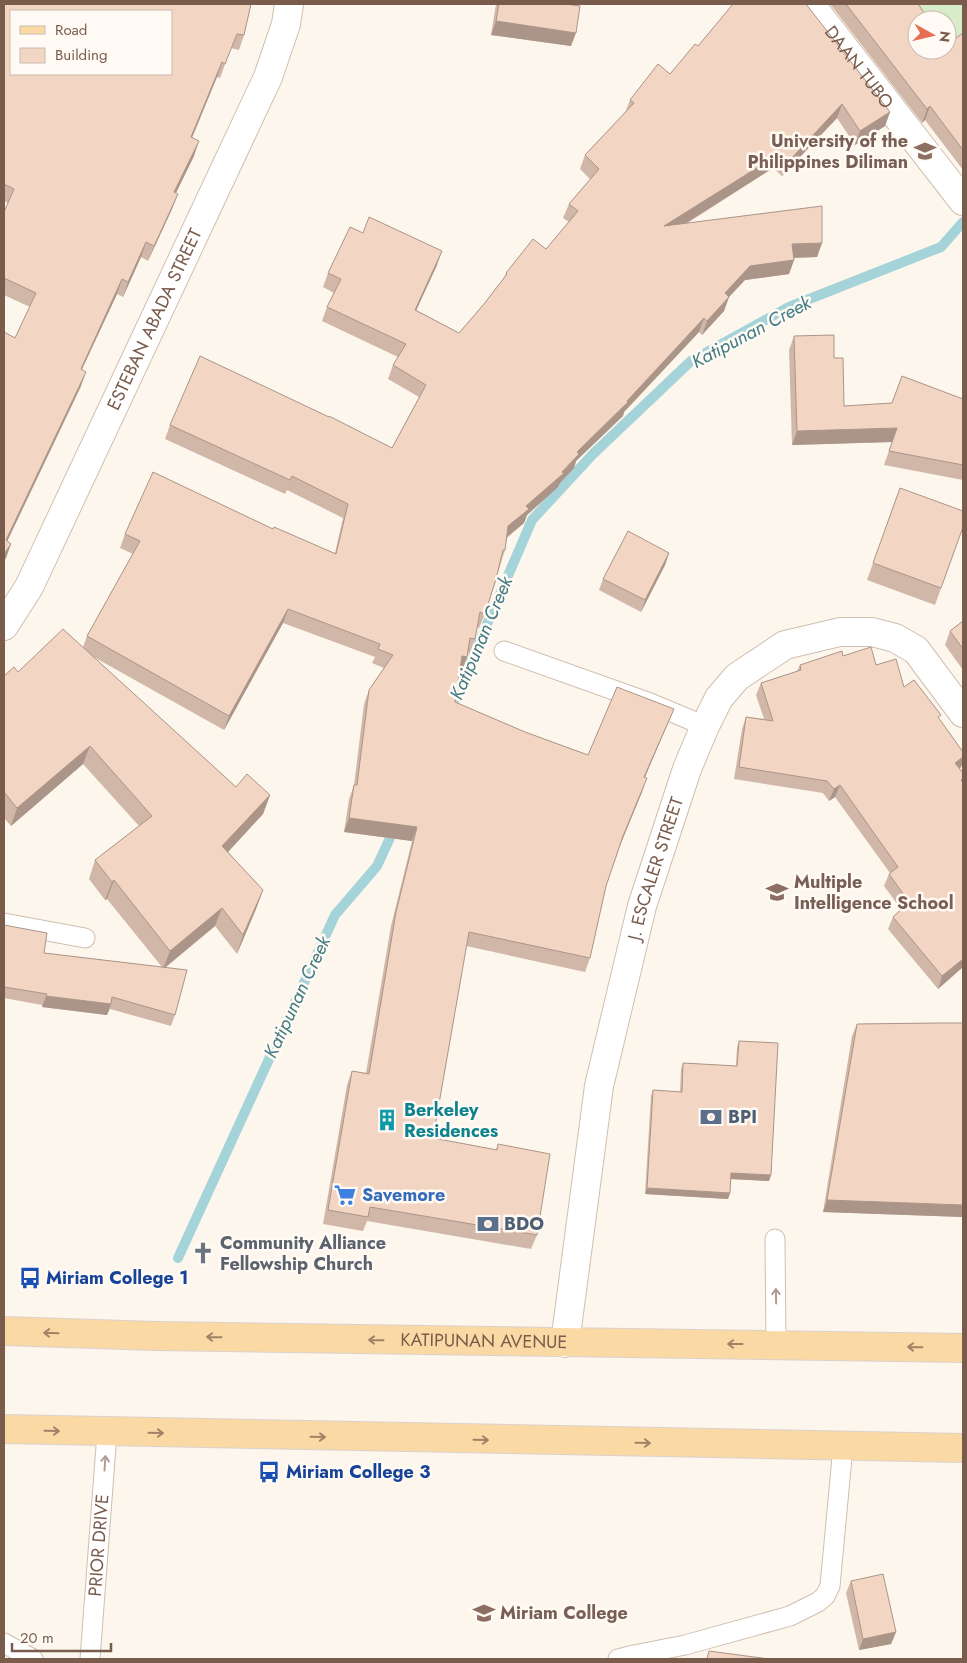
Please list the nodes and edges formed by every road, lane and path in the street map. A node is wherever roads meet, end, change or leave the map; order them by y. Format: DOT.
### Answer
graph roads {
  1 [pos="289,4"];
  2 [pos="810,4"];
  3 [pos="963,201"];
  4 [pos="4,626"];
  5 [pos="504,651"];
  6 [pos="963,713"];
  7 [pos="705,726"];
  8 [pos="4,923"];
  9 [pos="85,938"];
  10 [pos="775,1239"];
  11 [pos="4,1331"];
  12 [pos="565,1343"];
  13 [pos="776,1344"];
  14 [pos="963,1348"];
  15 [pos="4,1429"];
  16 [pos="107,1432"];
  17 [pos="843,1447"];
  18 [pos="963,1448"];
  19 [pos="4,1643"];
  20 [pos="33,1659"];
  21 [pos="90,1659"];
  22 [pos="618,1659"];
  1 -- 4 [label="street, ESTEBAN ABADA STREET"];
  2 -- 3 [label="street, DAAN TUBO"];
  5 -- 7 [label="lane"];
  6 -- 7 [label="street, J. ESCALER STREET"];
  7 -- 12 [label="street, J. ESCALER STREET"];
  8 -- 9 [label="lane"];
  13 -- 10 [label="lane, one-way"];
  12 -- 11 [label="main road, KATIPUNAN AVENUE, one-way"];
  13 -- 12 [label="main road, KATIPUNAN AVENUE, one-way"];
  14 -- 13 [label="main road, KATIPUNAN AVENUE, one-way"];
  15 -- 16 [label="main road, one-way"];
  16 -- 17 [label="main road, one-way"];
  21 -- 16 [label="lane, PRIOR DRIVE, one-way"];
  17 -- 18 [label="main road"];
  17 -- 22 [label="lane"];
  19 -- 20 [label="lane"];
}
